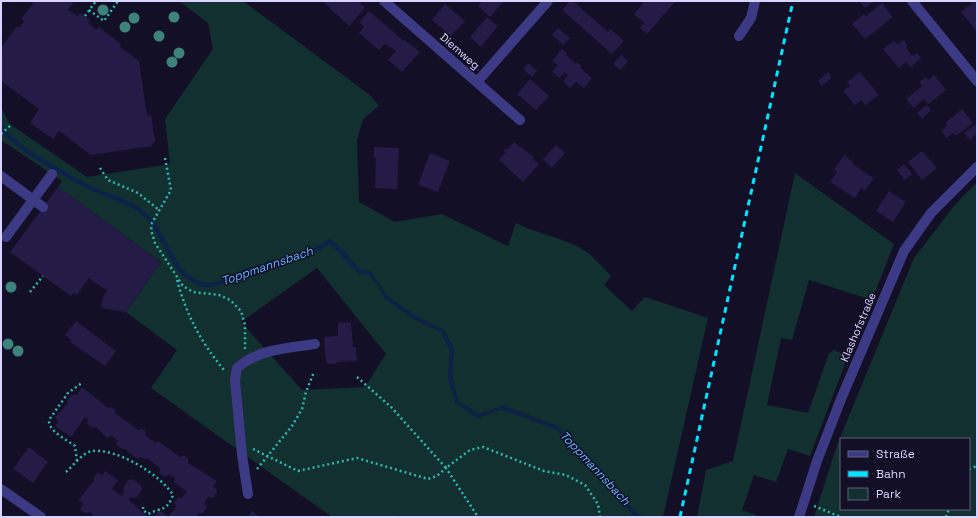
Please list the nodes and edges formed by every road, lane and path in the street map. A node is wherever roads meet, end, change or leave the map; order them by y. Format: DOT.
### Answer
graph roads {
  1 [pos="96,1"];
  2 [pos="118,1"];
  3 [pos="384,1"];
  4 [pos="548,1"];
  5 [pos="755,1"];
  6 [pos="912,1"];
  7 [pos="89,10"];
  8 [pos="85,16"];
  9 [pos="739,36"];
  10 [pos="977,81"];
  11 [pos="477,82"];
  12 [pos="520,120"];
  13 [pos="11,125"];
  14 [pos="1,134"];
  15 [pos="165,158"];
  16 [pos="977,167"];
  17 [pos="100,168"];
  18 [pos="52,174"];
  19 [pos="1,176"];
  20 [pos="33,200"];
  21 [pos="43,207"];
  22 [pos="159,210"];
  23 [pos="6,237"];
  24 [pos="43,276"];
  25 [pos="176,278"];
  26 [pos="30,292"];
  27 [pos="315,344"];
  28 [pos="245,361"];
  29 [pos="314,372"];
  30 [pos="357,377"];
  31 [pos="83,382"];
  32 [pos="236,384"];
  33 [pos="248,446"];
  34 [pos="266,457"];
  35 [pos="78,462"];
  36 [pos="446,468"];
  37 [pos="66,472"];
  38 [pos="246,481"];
  39 [pos="1,489"];
  40 [pos="248,494"];
  41 [pos="804,503"];
  42 [pos="143,507"];
  43 [pos="41,517"];
  44 [pos="478,517"];
  45 [pos="600,517"];
  46 [pos="799,517"];
  47 [pos="841,517"];
  1 -- 7 [label="path"];
  2 -- 7 [label="path"];
  3 -- 11 [label="street, Diemweg"];
  4 -- 11 [label="street"];
  5 -- 9 [label="street"];
  6 -- 10 [label="street"];
  7 -- 8 [label="path"];
  11 -- 12 [label="street, Diemweg"];
  13 -- 14 [label="path"];
  15 -- 22 [label="path"];
  16 -- 41 [label="street, Klashofstraße"];
  17 -- 22 [label="path"];
  18 -- 20 [label="street"];
  19 -- 20 [label="street"];
  20 -- 21 [label="street"];
  20 -- 23 [label="street"];
  22 -- 25 [label="path"];
  24 -- 26 [label="path"];
  25 -- 28 [label="path"];
  25 -- 32 [label="path"];
  27 -- 28 [label="street"];
  28 -- 32 [label="street"];
  29 -- 34 [label="path"];
  30 -- 36 [label="path"];
  31 -- 35 [label="path"];
  32 -- 38 [label="street"];
  33 -- 34 [label="path"];
  34 -- 36 [label="path"];
  34 -- 38 [label="path"];
  35 -- 37 [label="path"];
  35 -- 42 [label="path"];
  36 -- 44 [label="path"];
  36 -- 45 [label="path"];
  38 -- 40 [label="street"];
  39 -- 43 [label="street"];
  41 -- 46 [label="street, Klashofstraße"];
  41 -- 47 [label="path"];
}
